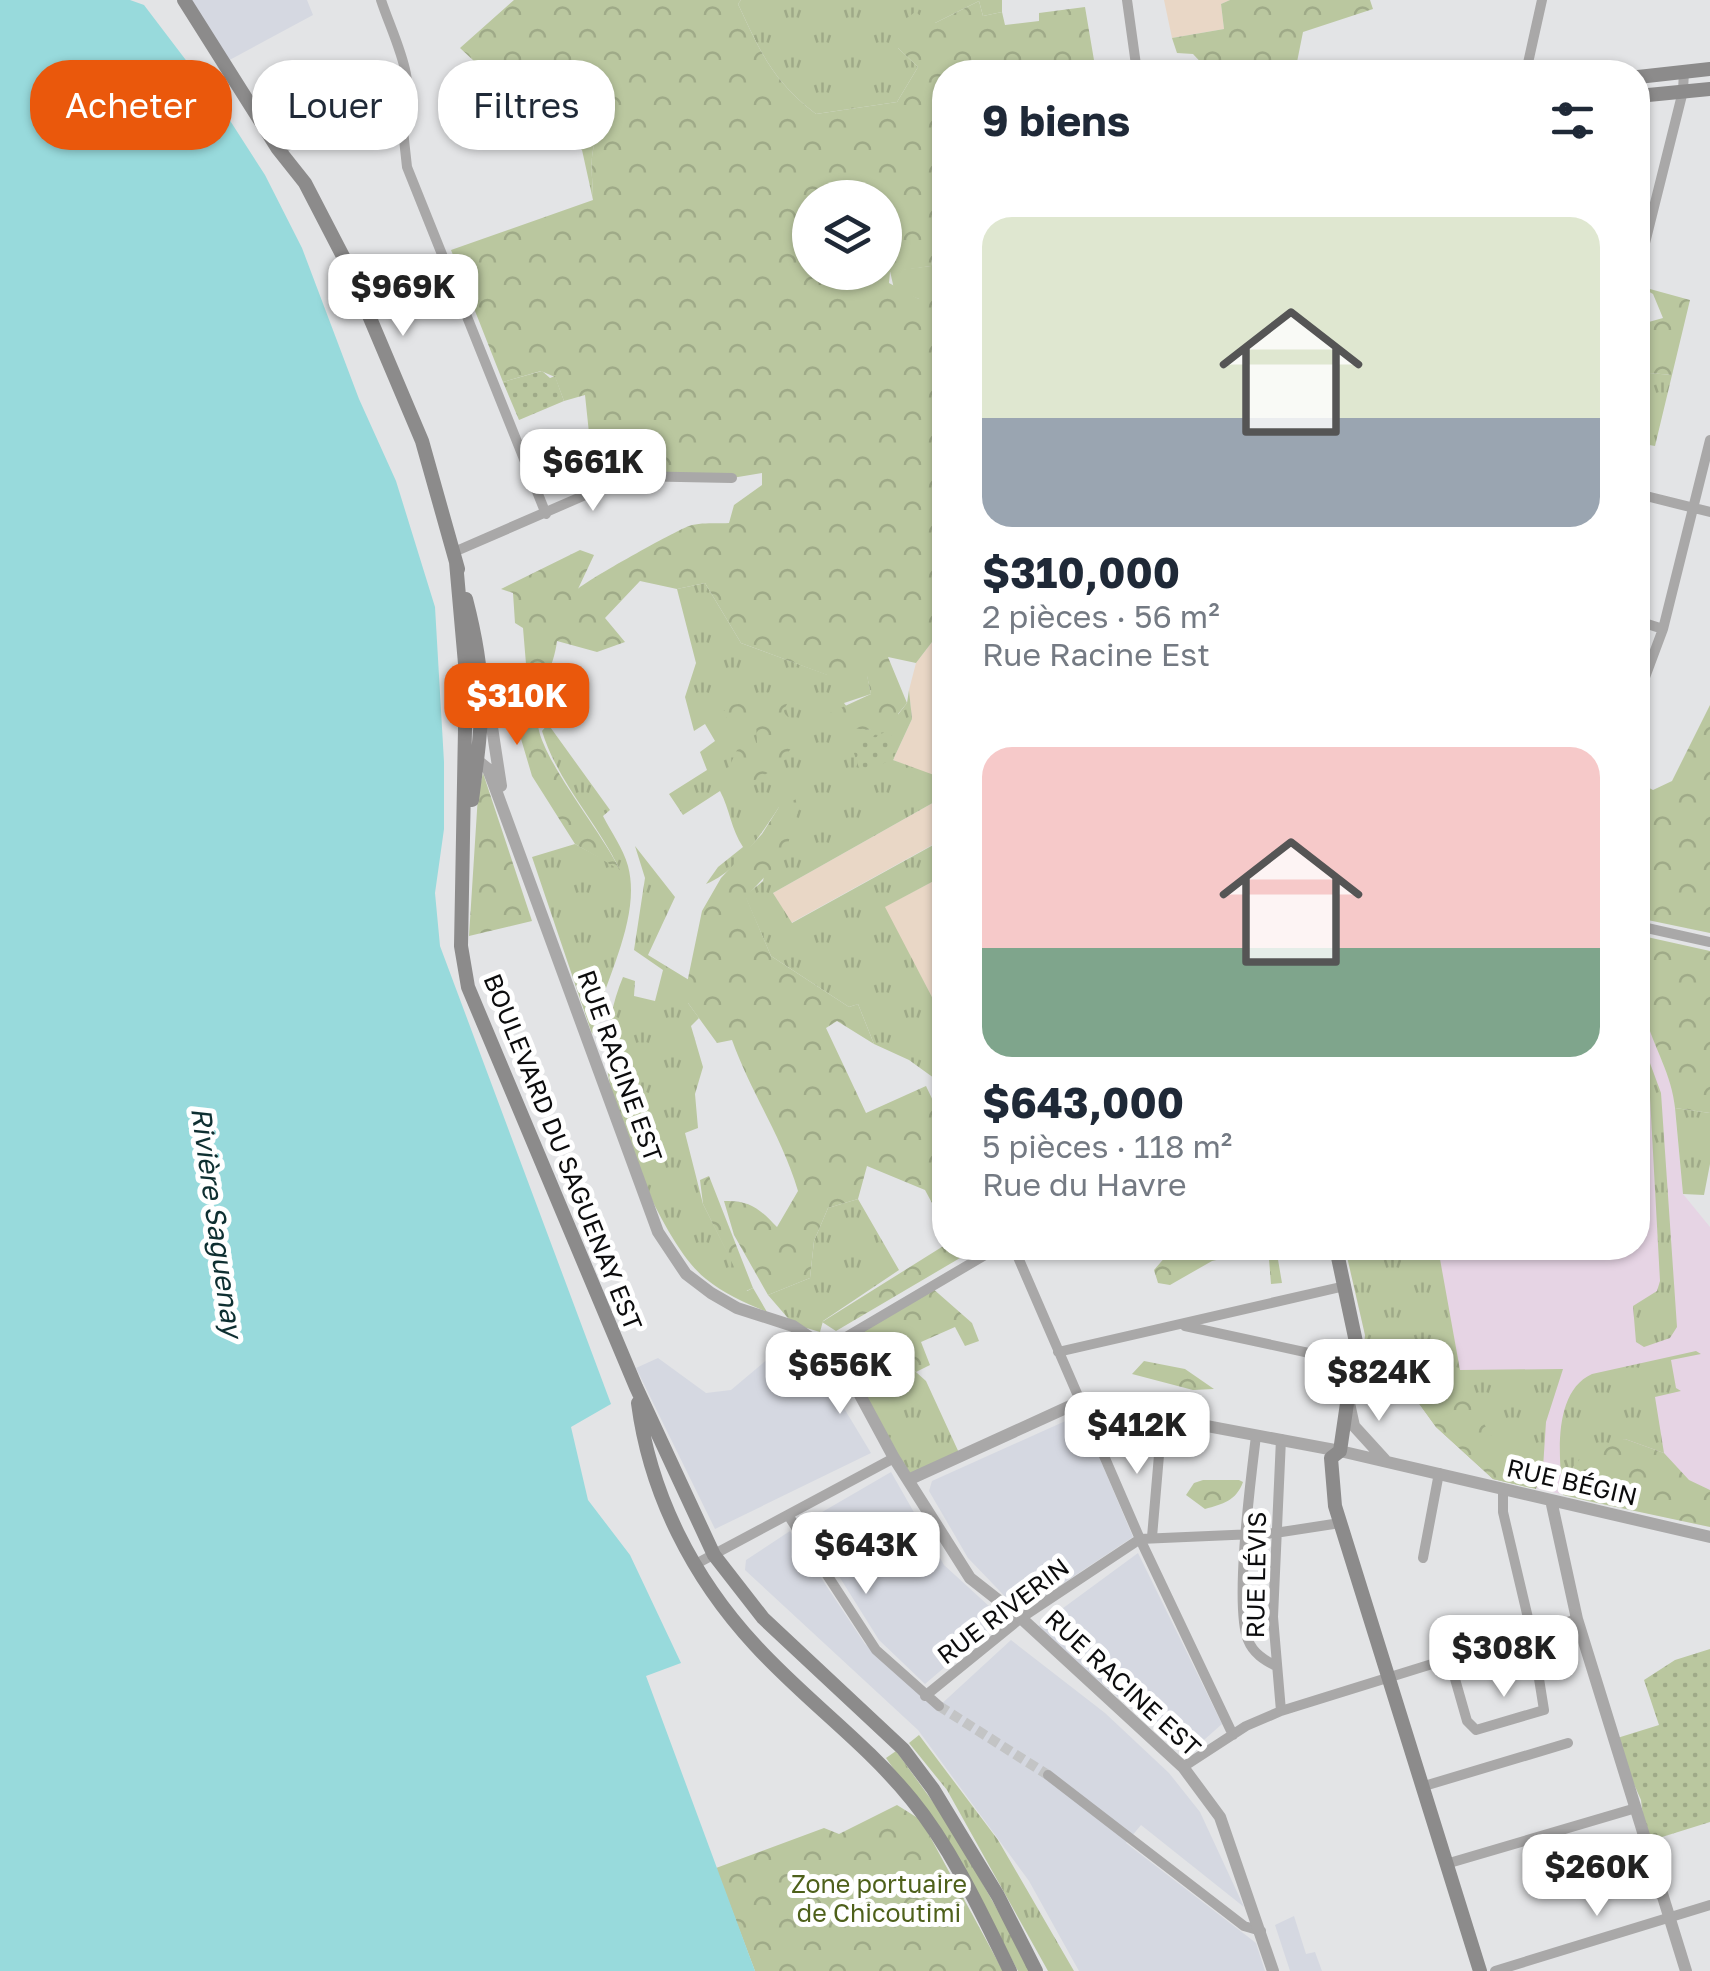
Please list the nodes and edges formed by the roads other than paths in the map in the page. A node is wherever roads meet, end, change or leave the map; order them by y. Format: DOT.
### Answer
graph roads {
  1 [pos="184,0"];
  2 [pos="381,0"];
  3 [pos="1127,0"];
  4 [pos="1542,0"];
  5 [pos="401,60"];
  6 [pos="1135,60"];
  7 [pos="1529,60"];
  8 [pos="1710,69"];
  9 [pos="1684,71"];
  10 [pos="1650,75"];
  11 [pos="1710,89"];
  12 [pos="1684,91"];
  13 [pos="1650,95"];
  14 [pos="252,108"];
  15 [pos="279,150"];
  16 [pos="405,150"];
  17 [pos="1650,227"];
  18 [pos="1710,440"];
  19 [pos="732,478"];
  20 [pos="1650,497"];
  21 [pos="1693,508"];
  22 [pos="1710,512"];
  23 [pos="546,514"];
  24 [pos="455,557"];
  25 [pos="1650,625"];
  26 [pos="1663,629"];
  27 [pos="1650,664"];
  28 [pos="484,676"];
  29 [pos="466,747"];
  30 [pos="478,760"];
  31 [pos="508,828"];
  32 [pos="464,870"];
  33 [pos="1650,929"];
  34 [pos="1710,942"];
  35 [pos="978,1260"];
  36 [pos="1019,1260"];
  37 [pos="1339,1260"];
  38 [pos="1346,1286"];
  39 [pos="1182,1325"];
  40 [pos="829,1347"];
  41 [pos="1058,1352"];
  42 [pos="1355,1364"];
  43 [pos="636,1388"];
  44 [pos="1348,1401"];
  45 [pos="1079,1402"];
  46 [pos="1162,1420"];
  47 [pos="1256,1436"];
  48 [pos="1281,1439"];
  49 [pos="1340,1450"];
  50 [pos="894,1458"];
  51 [pos="1387,1461"];
  52 [pos="1439,1473"];
  53 [pos="908,1480"];
  54 [pos="1504,1489"];
  55 [pos="1551,1500"];
  56 [pos="1585,1508"];
  57 [pos="788,1515"];
  58 [pos="1340,1524"];
  59 [pos="1246,1533"];
  60 [pos="1274,1533"];
  61 [pos="1710,1536"];
  62 [pos="1152,1538"];
  63 [pos="1562,1538"];
  64 [pos="1140,1539"];
  65 [pos="714,1554"];
  66 [pos="1423,1558"];
  67 [pos="694,1565"];
  68 [pos="1021,1618"];
  69 [pos="1577,1619"];
  70 [pos="1532,1635"];
  71 [pos="1449,1658"];
  72 [pos="1276,1666"];
  73 [pos="1386,1677"];
  74 [pos="925,1696"];
  75 [pos="939,1706"];
  76 [pos="1281,1711"];
  77 [pos="1233,1735"];
  78 [pos="1568,1743"];
  79 [pos="1183,1767"];
  80 [pos="1048,1775"];
  81 [pos="1421,1787"];
  82 [pos="1636,1808"];
  83 [pos="1446,1864"];
  84 [pos="1710,1904"];
  85 [pos="1669,1917"];
  86 [pos="1261,1931"];
  87 [pos="1010,1971"];
  88 [pos="1036,1971"];
  89 [pos="1273,1971"];
  90 [pos="1480,1971"];
  91 [pos="1495,1971"];
  92 [pos="1686,1971"];
  1 -- 14 [label="main road, BOULEVARD DU SAGUENAY EST"];
  2 -- 5 [label="street"];
  3 -- 6 [label="street"];
  4 -- 7 [label="street"];
  8 -- 9 [label="main road"];
  9 -- 10 [label="main road"];
  9 -- 12 [label="street"];
  11 -- 12 [label="main road"];
  12 -- 13 [label="main road"];
  12 -- 17 [label="street"];
  15 -- 24 [label="main road, BOULEVARD DU SAGUENAY EST"];
  16 -- 23 [label="street"];
  18 -- 21 [label="street"];
  19 -- 23 [label="street"];
  20 -- 21 [label="street"];
  21 -- 22 [label="street"];
  21 -- 26 [label="street"];
  23 -- 24 [label="street"];
  24 -- 28 [label="main road, BOULEVARD DU SAGUENAY EST"];
  24 -- 29 [label="main road, BOULEVARD DU SAGUENAY EST"];
  25 -- 26 [label="street"];
  26 -- 27 [label="street"];
  28 -- 30 [label="main road, BOULEVARD DU SAGUENAY EST"];
  28 -- 31 [label="street, RUE RACINE EST"];
  29 -- 30 [label="street, RUE RACINE EST"];
  29 -- 32 [label="main road, BOULEVARD DU SAGUENAY EST"];
  30 -- 31 [label="street, RUE RACINE EST"];
  30 -- 32 [label="main road, BOULEVARD DU SAGUENAY EST"];
  31 -- 40 [label="street, RUE RACINE EST"];
  32 -- 43 [label="main road, BOULEVARD DU SAGUENAY EST"];
  33 -- 34 [label="street"];
  35 -- 40 [label="street"];
  36 -- 41 [label="street"];
  37 -- 38 [label="main road"];
  38 -- 39 [label="street"];
  38 -- 42 [label="main road"];
  39 -- 41 [label="street"];
  39 -- 42 [label="street"];
  40 -- 50 [label="street, RUE RACINE EST"];
  41 -- 45 [label="street"];
  42 -- 44 [label="main road"];
  43 -- 65 [label="main road, BOULEVARD DU SAGUENAY EST"];
  43 -- 67 [label="main road, BOULEVARD DU SAGUENAY EST"];
  44 -- 49 [label="main road"];
  44 -- 51 [label="street"];
  45 -- 46 [label="street, RUE BÉGIN"];
  45 -- 53 [label="street"];
  45 -- 64 [label="street"];
  46 -- 47 [label="street, RUE BÉGIN"];
  46 -- 62 [label="street"];
  47 -- 48 [label="street, RUE BÉGIN"];
  47 -- 59 [label="street"];
  48 -- 49 [label="street, RUE BÉGIN"];
  48 -- 60 [label="street, RUE LÉVIS"];
  49 -- 51 [label="street, RUE BÉGIN"];
  49 -- 58 [label="main road"];
  50 -- 53 [label="street, RUE RACINE EST"];
  50 -- 57 [label="street"];
  51 -- 52 [label="street, RUE BÉGIN"];
  52 -- 54 [label="street, RUE BÉGIN"];
  52 -- 66 [label="street"];
  53 -- 68 [label="street, RUE RACINE EST"];
  54 -- 55 [label="street, RUE BÉGIN"];
  54 -- 70 [label="street"];
  55 -- 56 [label="street, RUE BÉGIN"];
  55 -- 63 [label="street"];
  56 -- 61 [label="street, RUE BÉGIN"];
  56 -- 63 [label="street"];
  57 -- 65 [label="street"];
  57 -- 74 [label="street"];
  58 -- 60 [label="street, RUE RIVERIN"];
  58 -- 73 [label="main road"];
  59 -- 60 [label="street, RUE RIVERIN"];
  59 -- 62 [label="street, RUE RIVERIN"];
  59 -- 72 [label="street"];
  60 -- 72 [label="street, RUE LÉVIS"];
  62 -- 64 [label="street, RUE RIVERIN"];
  63 -- 69 [label="street"];
  64 -- 68 [label="street, RUE RIVERIN"];
  64 -- 77 [label="street"];
  65 -- 67 [label="street"];
  65 -- 88 [label="main road, BOULEVARD DU SAGUENAY EST"];
  67 -- 87 [label="main road, BOULEVARD DU SAGUENAY EST"];
  68 -- 74 [label="street, RUE RIVERIN"];
  68 -- 79 [label="street, RUE RACINE EST"];
  69 -- 70 [label="street"];
  69 -- 82 [label="street"];
  70 -- 71 [label="street"];
  70 -- 71 [label="street"];
  71 -- 73 [label="street"];
  72 -- 76 [label="street, RUE LÉVIS"];
  73 -- 76 [label="street"];
  73 -- 81 [label="main road"];
  74 -- 75 [label="street"];
  76 -- 77 [label="street"];
  77 -- 79 [label="street"];
  78 -- 81 [label="street"];
  79 -- 86 [label="street, RUE RACINE EST"];
  80 -- 86 [label="street"];
  81 -- 83 [label="main road"];
  82 -- 83 [label="street"];
  82 -- 85 [label="street"];
  83 -- 90 [label="main road"];
  84 -- 85 [label="street"];
  85 -- 91 [label="street"];
  85 -- 92 [label="street"];
  86 -- 89 [label="street, RUE RACINE EST"];
}
